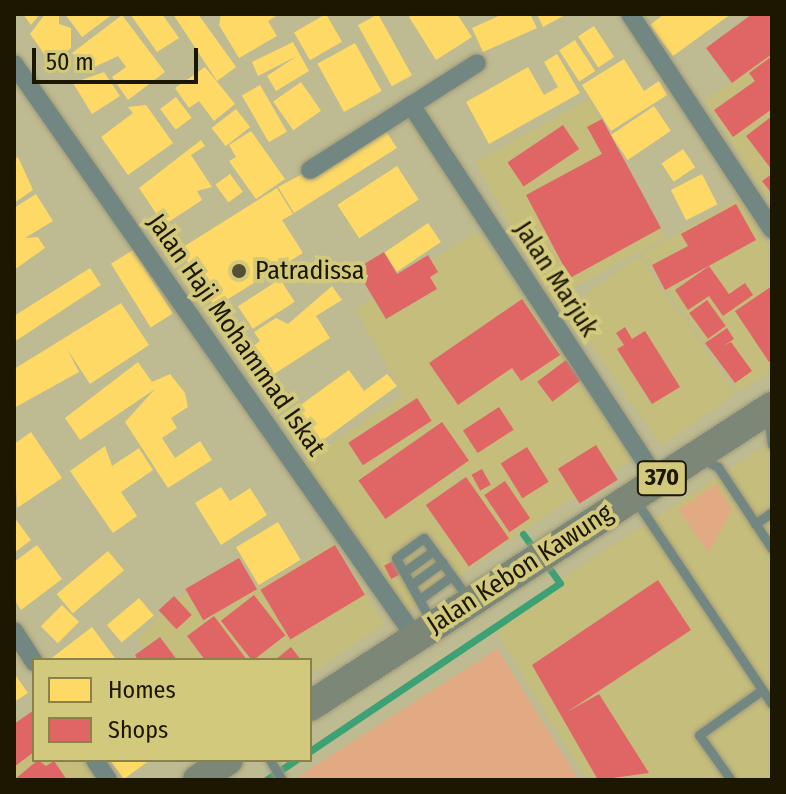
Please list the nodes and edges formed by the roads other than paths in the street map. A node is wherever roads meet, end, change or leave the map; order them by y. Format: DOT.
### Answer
graph roads {
  1 [pos="630,14"];
  2 [pos="477,63"];
  3 [pos="14,64"];
  4 [pos="411,105"];
  5 [pos="310,170"];
  6 [pos="772,229"];
  7 [pos="771,408"];
  8 [pos="772,445"];
  9 [pos="695,456"];
  10 [pos="646,489"];
  11 [pos="772,512"];
  12 [pos="755,524"];
  13 [pos="772,549"];
  14 [pos="433,551"];
  15 [pos="443,562"];
  16 [pos="404,572"];
  17 [pos="452,576"];
  18 [pos="411,585"];
  19 [pos="470,601"];
  20 [pos="422,620"];
  21 [pos="14,631"];
  22 [pos="32,659"];
  23 [pos="762,690"];
  24 [pos="312,704"];
  25 [pos="772,704"];
  26 [pos="96,762"];
  27 [pos="225,762"];
  28 [pos="271,762"];
  29 [pos="108,780"];
  30 [pos="198,780"];
  31 [pos="282,780"];
  32 [pos="731,780"];
  1 -- 6 [label="street"];
  2 -- 4 [label="street"];
  3 -- 20 [label="street, Jalan Haji Mohammad Iskat"];
  4 -- 5 [label="street"];
  4 -- 10 [label="street, Jalan Marjuk"];
  7 -- 8 [label="lane"];
  7 -- 9 [label="main road, Jalan Kebon Kawung / 370"];
  9 -- 10 [label="main road, Jalan Kebon Kawung / 370"];
  9 -- 12 [label="lane"];
  10 -- 19 [label="main road, Jalan Kebon Kawung / 370"];
  10 -- 23 [label="lane"];
  11 -- 12 [label="lane"];
  12 -- 13 [label="lane"];
  14 -- 15 [label="lane"];
  14 -- 16 [label="lane"];
  14 -- 16 [label="lane"];
  15 -- 17 [label="lane"];
  15 -- 18 [label="lane"];
  16 -- 18 [label="lane"];
  17 -- 19 [label="lane"];
  17 -- 20 [label="lane"];
  18 -- 20 [label="lane"];
  19 -- 20 [label="main road, Jalan Kebon Kawung / 370"];
  20 -- 24 [label="main road, Jalan Kebon Kawung / 370"];
  21 -- 22 [label="street"];
  23 -- 25 [label="lane"];
  23 -- 32 [label="lane"];
  26 -- 29 [label="street"];
  27 -- 30 [label="main road"];
  28 -- 31 [label="lane"];
}
